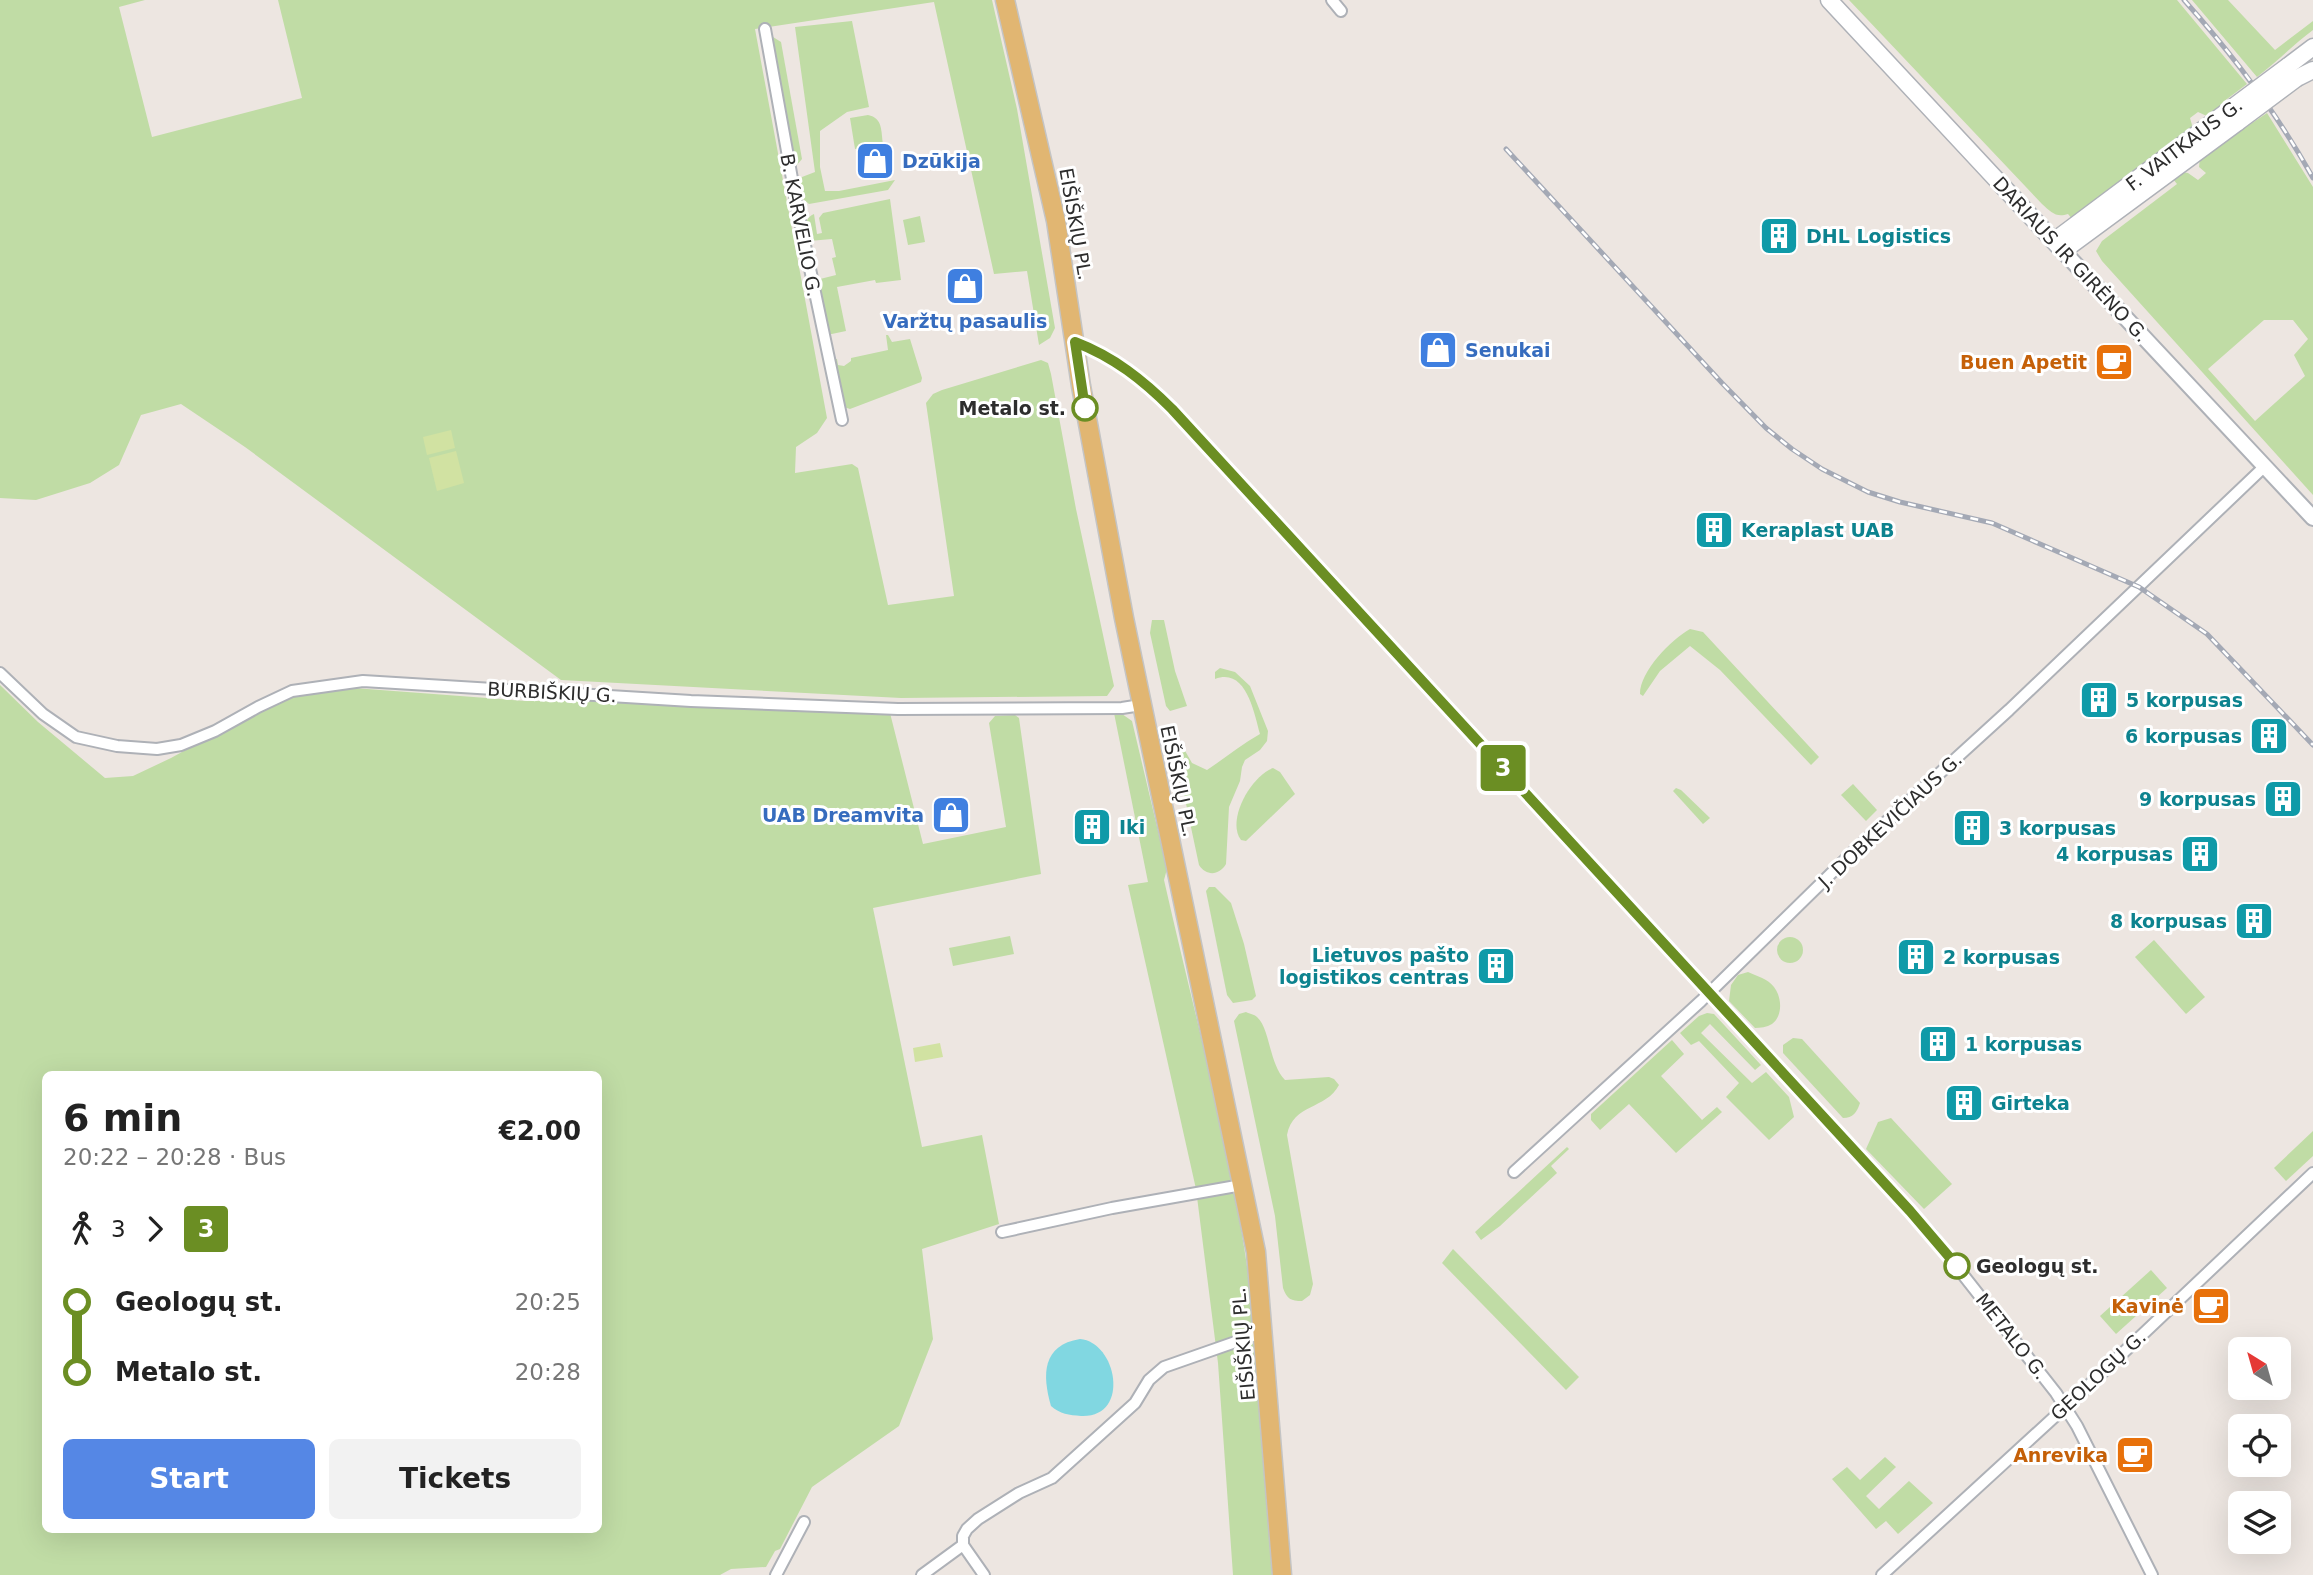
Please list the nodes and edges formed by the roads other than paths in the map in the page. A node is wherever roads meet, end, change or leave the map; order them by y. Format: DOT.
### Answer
graph roads {
  1 [pos="1005,0"];
  2 [pos="1332,0"];
  3 [pos="1829,0"];
  4 [pos="1341,11"];
  5 [pos="765,29"];
  6 [pos="2313,47"];
  7 [pos="2313,70"];
  8 [pos="2293,72"];
  9 [pos="2059,246"];
  10 [pos="1075,342"];
  11 [pos="842,420"];
  12 [pos="2265,466"];
  13 [pos="2313,518"];
  14 [pos="0,673"];
  15 [pos="1142,705"];
  16 [pos="1708,993"];
  17 [pos="1514,1172"];
  18 [pos="2313,1173"];
  19 [pos="1242,1185"];
  20 [pos="1002,1232"];
  21 [pos="1264,1332"];
  22 [pos="2065,1407"];
  23 [pos="804,1522"];
  24 [pos="963,1545"];
  25 [pos="776,1575"];
  26 [pos="922,1575"];
  27 [pos="984,1575"];
  28 [pos="1282,1575"];
  29 [pos="1882,1575"];
  30 [pos="2152,1575"];
  1 -- 10 [label="main road, EIŠIŠKIŲ PL."];
  2 -- 4 [label="street"];
  3 -- 9 [label="main road, DARIAUS IR GIRĖNO G."];
  5 -- 11 [label="street, B. KARVELIO G."];
  6 -- 8 [label="main road, F. VAITKAUS G."];
  7 -- 8 [label="main road, F. VAITKAUS G."];
  8 -- 9 [label="main road, F. VAITKAUS G., bridge"];
  9 -- 12 [label="street, DARIAUS IR GIRĖNO G."];
  10 -- 15 [label="main road, EIŠIŠKIŲ PL."];
  10 -- 16 [label="street, METALO G."];
  12 -- 13 [label="street, DARIAUS IR GIRĖNO G."];
  12 -- 16 [label="street, J. DOBKEVIČIAUS G."];
  14 -- 15 [label="street, BURBIŠKIŲ G."];
  15 -- 19 [label="main road, EIŠIŠKIŲ PL."];
  16 -- 17 [label="street, J. DOBKEVIČIAUS G."];
  16 -- 22 [label="street, METALO G."];
  18 -- 22 [label="street, GEOLOGŲ G."];
  19 -- 20 [label="street"];
  19 -- 21 [label="main road, EIŠIŠKIŲ PL."];
  21 -- 24 [label="street"];
  21 -- 28 [label="main road, EIŠIŠKIŲ PL."];
  22 -- 29 [label="street, GEOLOGŲ G."];
  22 -- 30 [label="street, METALO G."];
  23 -- 25 [label="street"];
  24 -- 26 [label="street"];
  24 -- 27 [label="street"];
}
